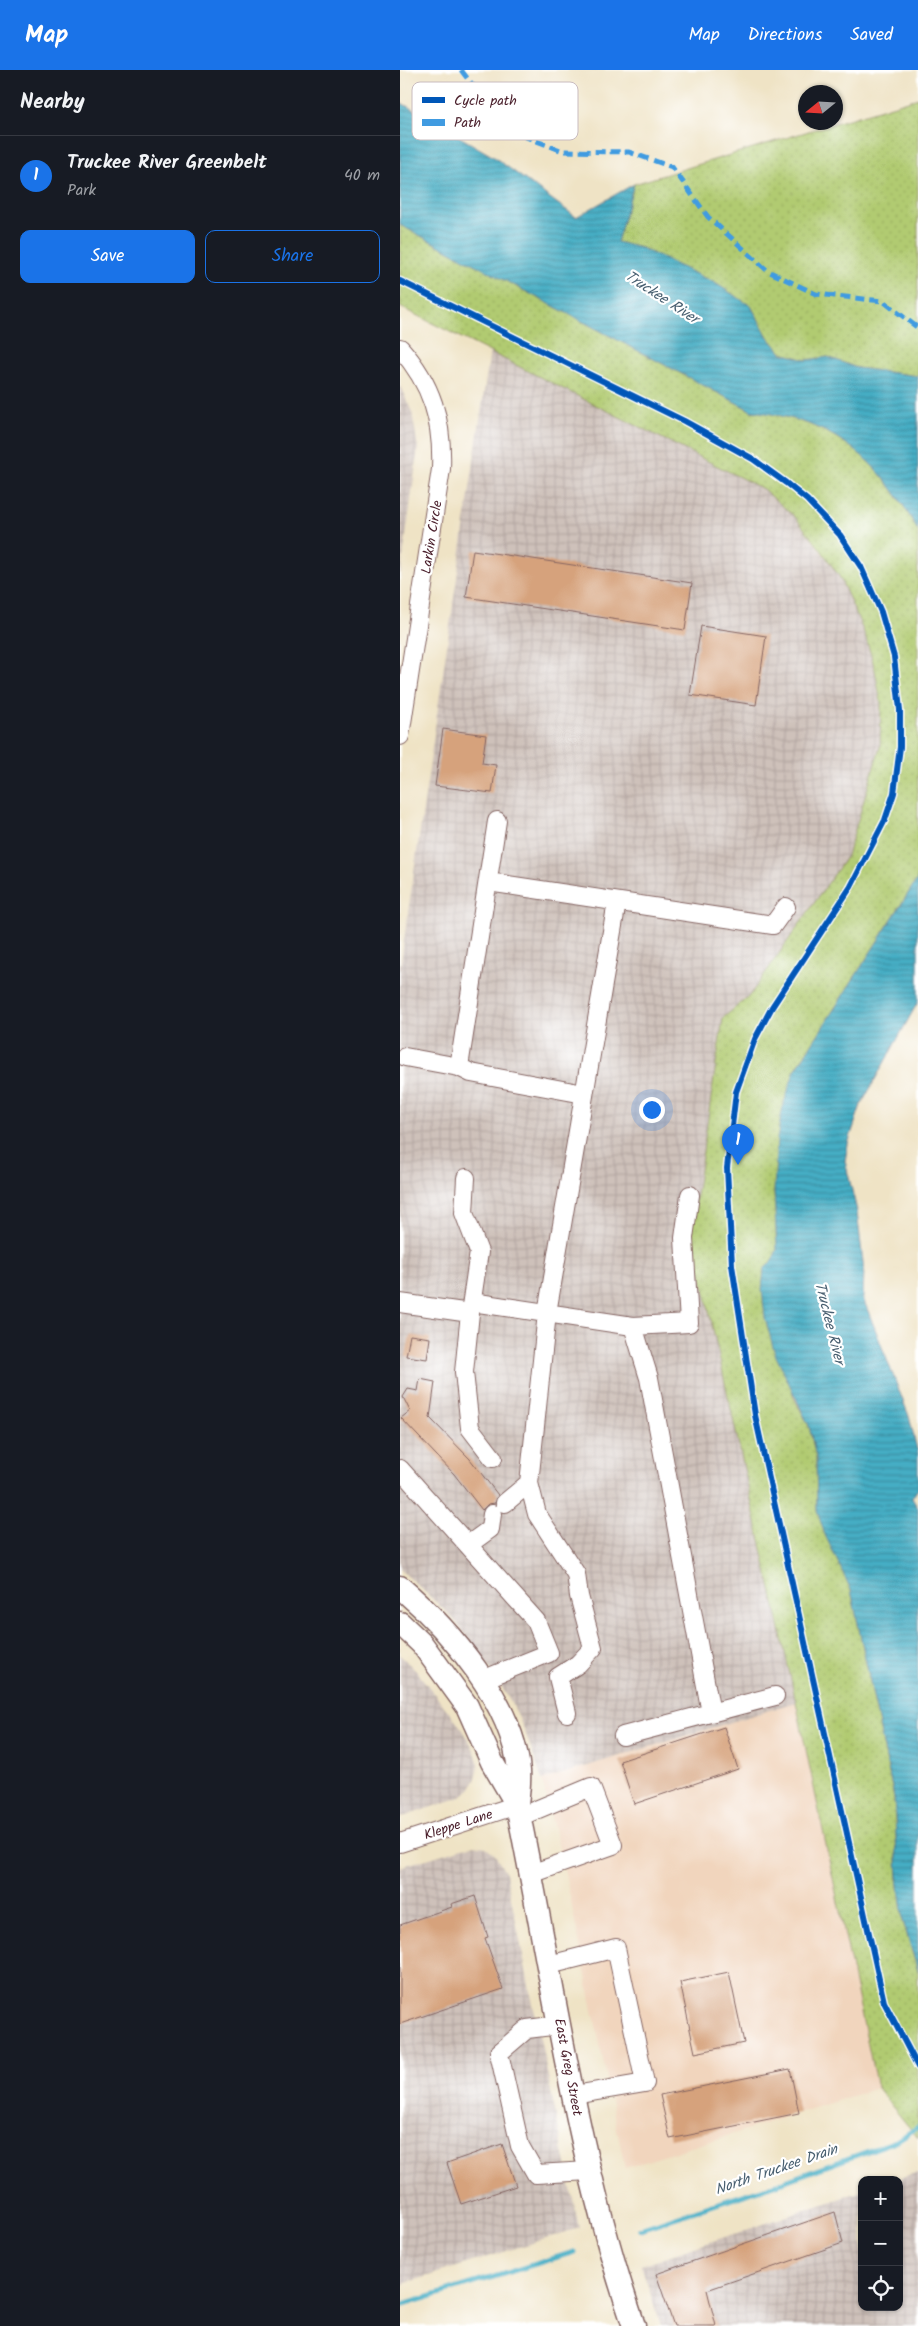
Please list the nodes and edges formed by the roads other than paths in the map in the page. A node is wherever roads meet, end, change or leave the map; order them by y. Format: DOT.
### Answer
graph roads {
  1 [pos="400,348"];
  2 [pos="400,736"];
  3 [pos="497,821"];
  4 [pos="488,882"];
  5 [pos="617,902"];
  6 [pos="786,907"];
  7 [pos="405,1058"];
  8 [pos="459,1067"];
  9 [pos="584,1094"];
  10 [pos="466,1178"];
  11 [pos="690,1195"];
  12 [pos="400,1303"];
  13 [pos="471,1308"];
  14 [pos="547,1313"];
  15 [pos="633,1326"];
  16 [pos="493,1458"];
  17 [pos="400,1469"];
  18 [pos="529,1483"];
  19 [pos="468,1545"];
  20 [pos="400,1587"];
  21 [pos="400,1623"];
  22 [pos="482,1680"];
  23 [pos="775,1696"];
  24 [pos="567,1713"];
  25 [pos="711,1713"];
  26 [pos="623,1736"];
  27 [pos="518,1811"];
  28 [pos="400,1843"];
  29 [pos="531,1874"];
  30 [pos="548,1964"];
  31 [pos="560,2025"];
  32 [pos="574,2095"];
  33 [pos="590,2171"];
  34 [pos="634,2326"];
  1 -- 2 [label="street, Larkin Circle"];
  3 -- 4 [label="street"];
  4 -- 5 [label="street"];
  4 -- 8 [label="street"];
  5 -- 6 [label="street"];
  5 -- 9 [label="street"];
  7 -- 8 [label="street"];
  8 -- 9 [label="street"];
  9 -- 14 [label="street"];
  10 -- 13 [label="street"];
  11 -- 15 [label="street"];
  12 -- 13 [label="street"];
  13 -- 14 [label="street"];
  13 -- 16 [label="street"];
  14 -- 15 [label="street"];
  14 -- 18 [label="street"];
  15 -- 25 [label="street"];
  17 -- 19 [label="street"];
  18 -- 19 [label="street"];
  18 -- 24 [label="street"];
  19 -- 22 [label="street"];
  20 -- 22 [label="main road, East Greg Street"];
  21 -- 27 [label="main road, East Greg Street"];
  22 -- 27 [label="main road, East Greg Street"];
  23 -- 25 [label="street"];
  25 -- 26 [label="street"];
  27 -- 28 [label="street, Kleppe Lane"];
  27 -- 29 [label="main road, East Greg Street"];
  27 -- 29 [label="street, Kleppe Lane"];
  29 -- 30 [label="main road, East Greg Street"];
  30 -- 31 [label="main road, East Greg Street"];
  30 -- 32 [label="street"];
  31 -- 32 [label="main road, East Greg Street"];
  31 -- 33 [label="street"];
  32 -- 33 [label="main road, East Greg Street"];
  33 -- 34 [label="main road, East Greg Street"];
}
